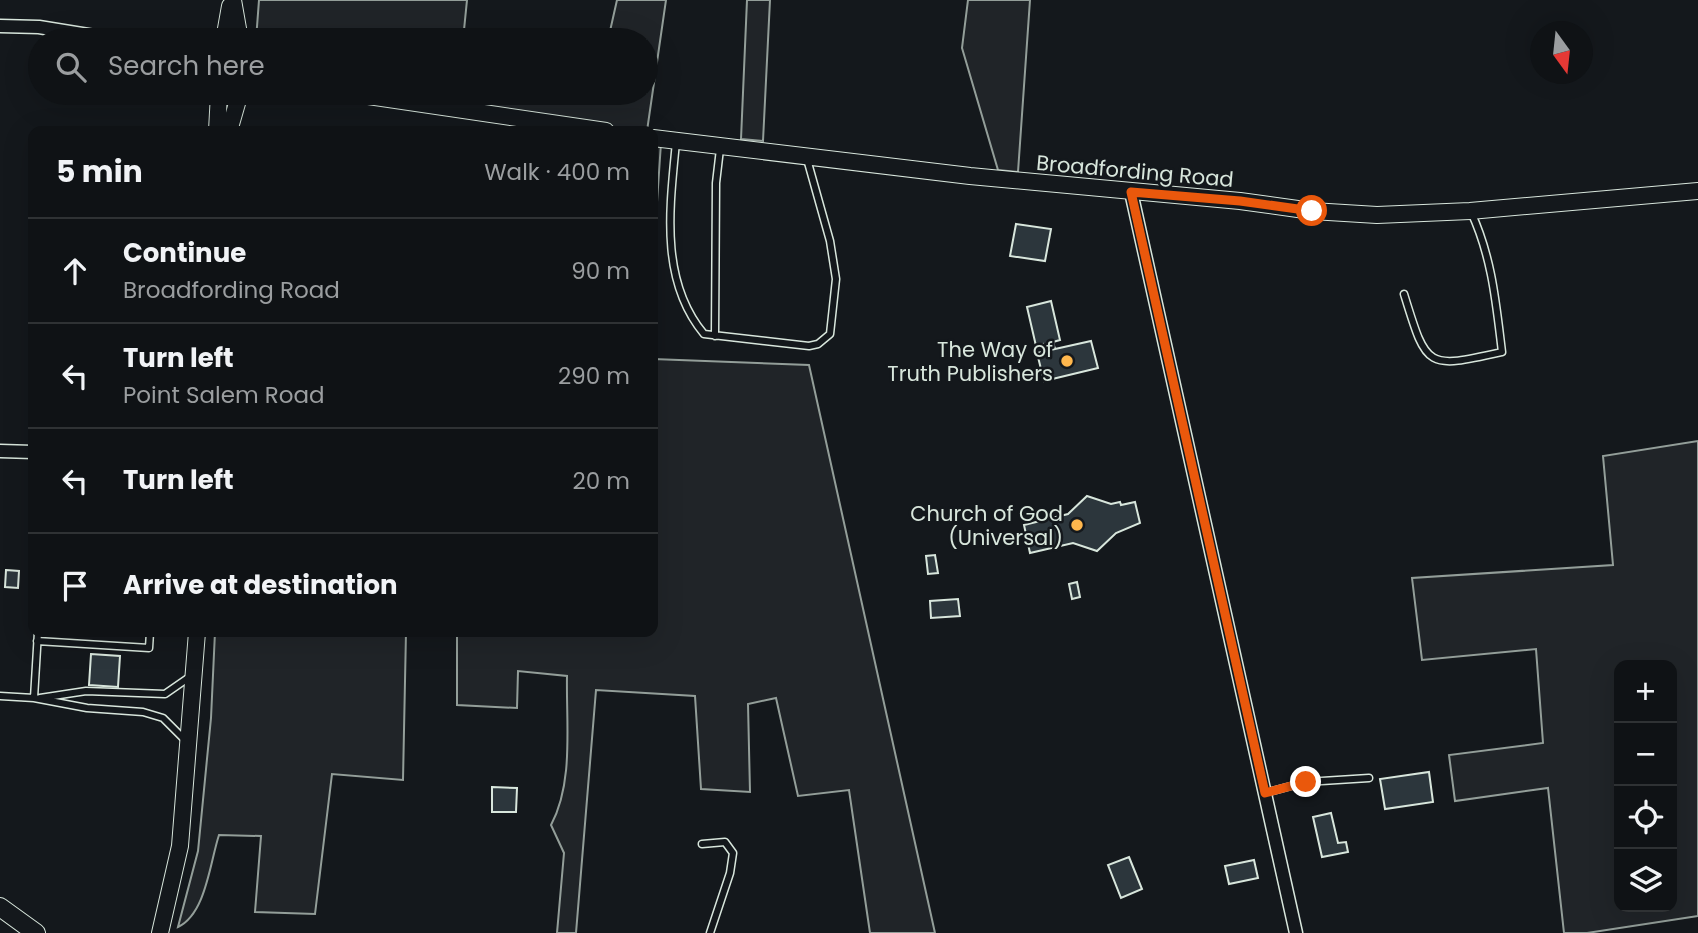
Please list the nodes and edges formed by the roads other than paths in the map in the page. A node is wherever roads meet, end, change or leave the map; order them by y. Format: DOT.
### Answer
graph roads {
  1 [pos="232,0"];
  2 [pos="243,0"];
  3 [pos="0,26"];
  4 [pos="44,28"];
  5 [pos="226,28"];
  6 [pos="239,28"];
  7 [pos="242,28"];
  8 [pos="219,105"];
  9 [pos="238,105"];
  10 [pos="242,105"];
  11 [pos="430,105"];
  12 [pos="218,126"];
  13 [pos="231,126"];
  14 [pos="242,126"];
  15 [pos="573,126"];
  16 [pos="658,139"];
  17 [pos="676,142"];
  18 [pos="720,147"];
  19 [pos="807,157"];
  20 [pos="1698,191"];
  21 [pos="1131,192"];
  22 [pos="1470,211"];
  23 [pos="1404,294"];
  24 [pos="715,336"];
  25 [pos="0,451"];
  26 [pos="28,452"];
  27 [pos="37,637"];
  28 [pos="150,637"];
  29 [pos="197,637"];
  30 [pos="37,641"];
  31 [pos="195,674"];
  32 [pos="0,696"];
  33 [pos="34,698"];
  34 [pos="189,744"];
  35 [pos="1369,778"];
  36 [pos="1265,793"];
  37 [pos="702,844"];
  38 [pos="0,907"];
  39 [pos="36,933"];
  40 [pos="160,933"];
  41 [pos="710,933"];
  42 [pos="1296,933"];
  1 -- 5 [label="street"];
  1 -- 6 [label="street"];
  2 -- 7 [label="street"];
  3 -- 4 [label="street"];
  8 -- 12 [label="street"];
  9 -- 13 [label="street"];
  10 -- 14 [label="street"];
  11 -- 15 [label="street"];
  16 -- 17 [label="street, Broadfording Road"];
  17 -- 18 [label="street, Broadfording Road"];
  17 -- 24 [label="lane"];
  18 -- 19 [label="street, Broadfording Road"];
  18 -- 24 [label="lane"];
  19 -- 21 [label="street, Broadfording Road"];
  19 -- 24 [label="lane"];
  20 -- 22 [label="street, Broadfording Road"];
  21 -- 22 [label="street, Broadfording Road"];
  21 -- 36 [label="street"];
  22 -- 23 [label="lane"];
  25 -- 26 [label="street"];
  27 -- 30 [label="lane"];
  28 -- 30 [label="lane"];
  29 -- 31 [label="street"];
  30 -- 33 [label="lane"];
  31 -- 33 [label="lane"];
  31 -- 34 [label="street"];
  32 -- 33 [label="lane"];
  33 -- 34 [label="lane"];
  34 -- 40 [label="street"];
  35 -- 36 [label="lane"];
  36 -- 42 [label="street"];
  37 -- 41 [label="lane"];
  38 -- 39 [label="main road"];
}
